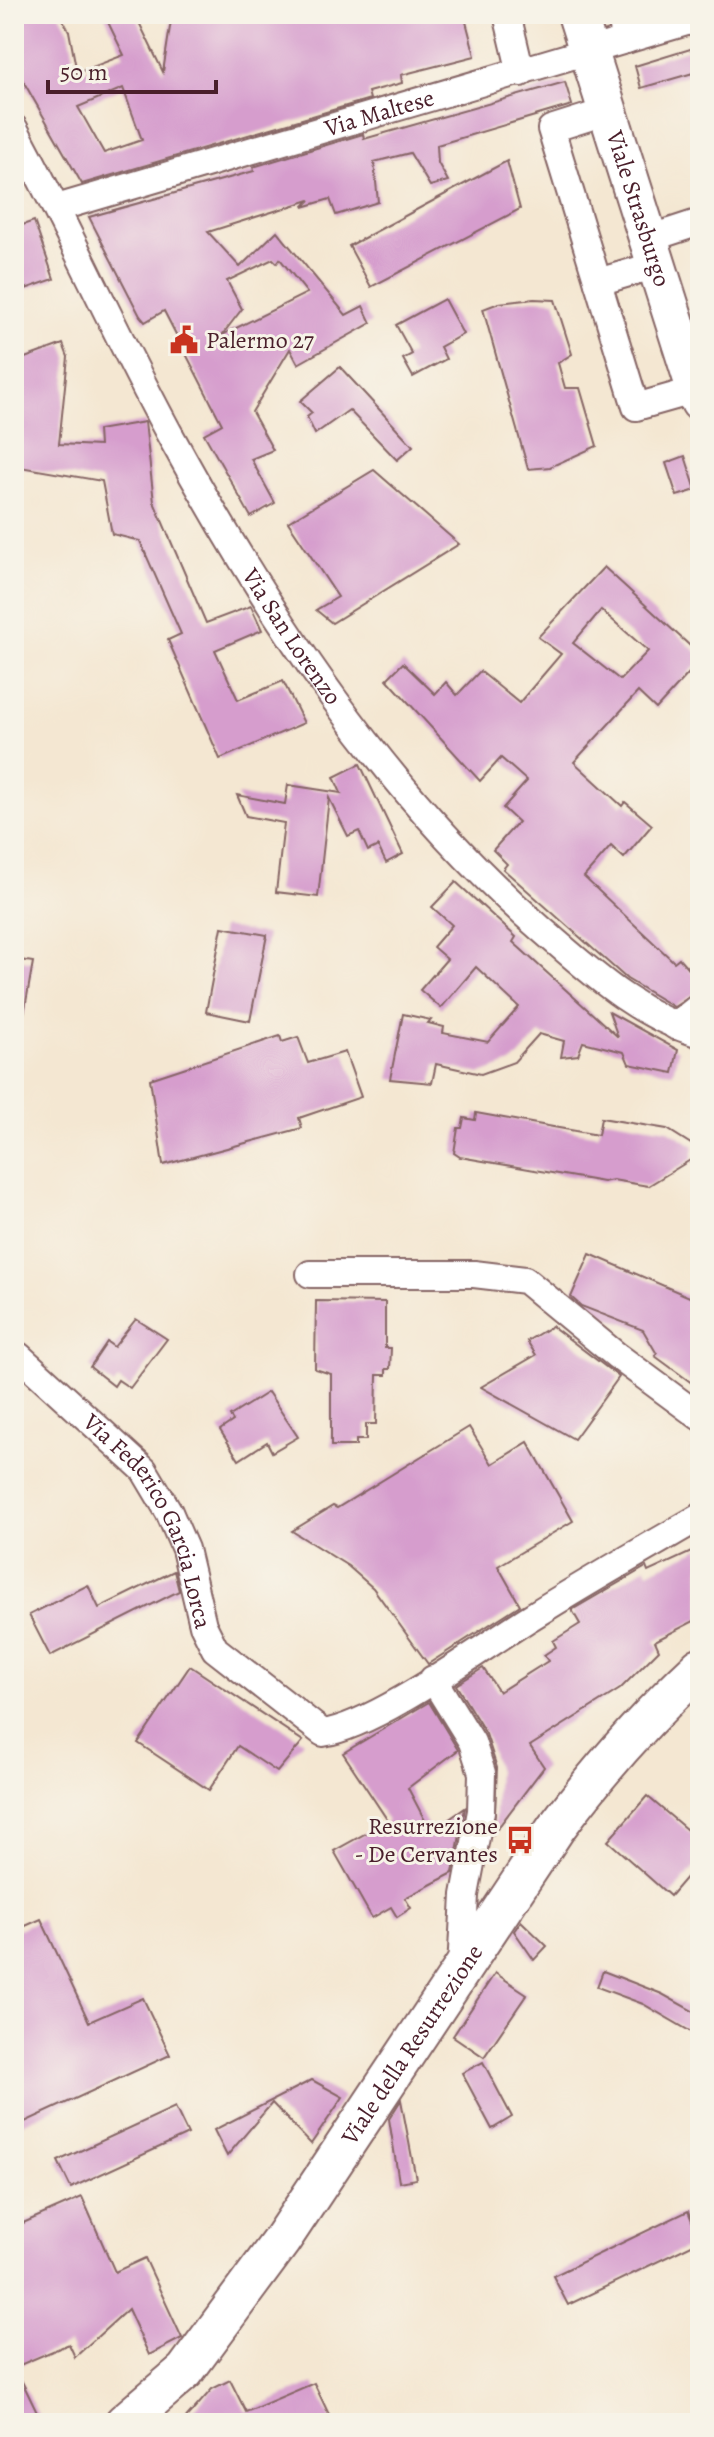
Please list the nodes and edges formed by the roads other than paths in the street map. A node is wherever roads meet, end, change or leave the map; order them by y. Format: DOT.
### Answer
graph roads {
  1 [pos="507,14"];
  2 [pos="577,14"];
  3 [pos="620,14"];
  4 [pos="700,18"];
  5 [pos="626,40"];
  6 [pos="589,51"];
  7 [pos="521,73"];
  8 [pos="608,111"];
  9 [pos="14,128"];
  10 [pos="57,208"];
  11 [pos="700,222"];
  12 [pos="652,252"];
  13 [pos="598,282"];
  14 [pos="698,396"];
  15 [pos="700,1006"];
  16 [pos="687,1030"];
  17 [pos="310,1274"];
  18 [pos="19,1356"];
  19 [pos="700,1417"];
  20 [pos="700,1517"];
  21 [pos="700,1667"];
  22 [pos="433,1679"];
  23 [pos="461,1970"];
  24 [pos="124,2423"];
  1 -- 7 [label="street"];
  2 -- 6 [label="street, Viale Strasburgo"];
  3 -- 5 [label="street"];
  4 -- 5 [label="street, Via Maltese"];
  5 -- 6 [label="street, Via Maltese"];
  6 -- 7 [label="street, Via Maltese"];
  6 -- 8 [label="street, Viale Strasburgo"];
  7 -- 10 [label="street, Via Maltese"];
  8 -- 12 [label="street, Viale Strasburgo"];
  8 -- 13 [label="street"];
  9 -- 10 [label="street, Via San Lorenzo"];
  10 -- 16 [label="street, Via San Lorenzo"];
  11 -- 12 [label="street"];
  12 -- 13 [label="street"];
  12 -- 14 [label="street, Viale Strasburgo"];
  13 -- 14 [label="street"];
  15 -- 16 [label="street"];
  17 -- 19 [label="street"];
  18 -- 22 [label="street, Via Federico Garcia Lorca"];
  20 -- 22 [label="street, Via Federico Garcia Lorca"];
  21 -- 23 [label="street, Viale della Resurrezione"];
  22 -- 23 [label="street"];
  23 -- 24 [label="street, Viale della Resurrezione"];
}
